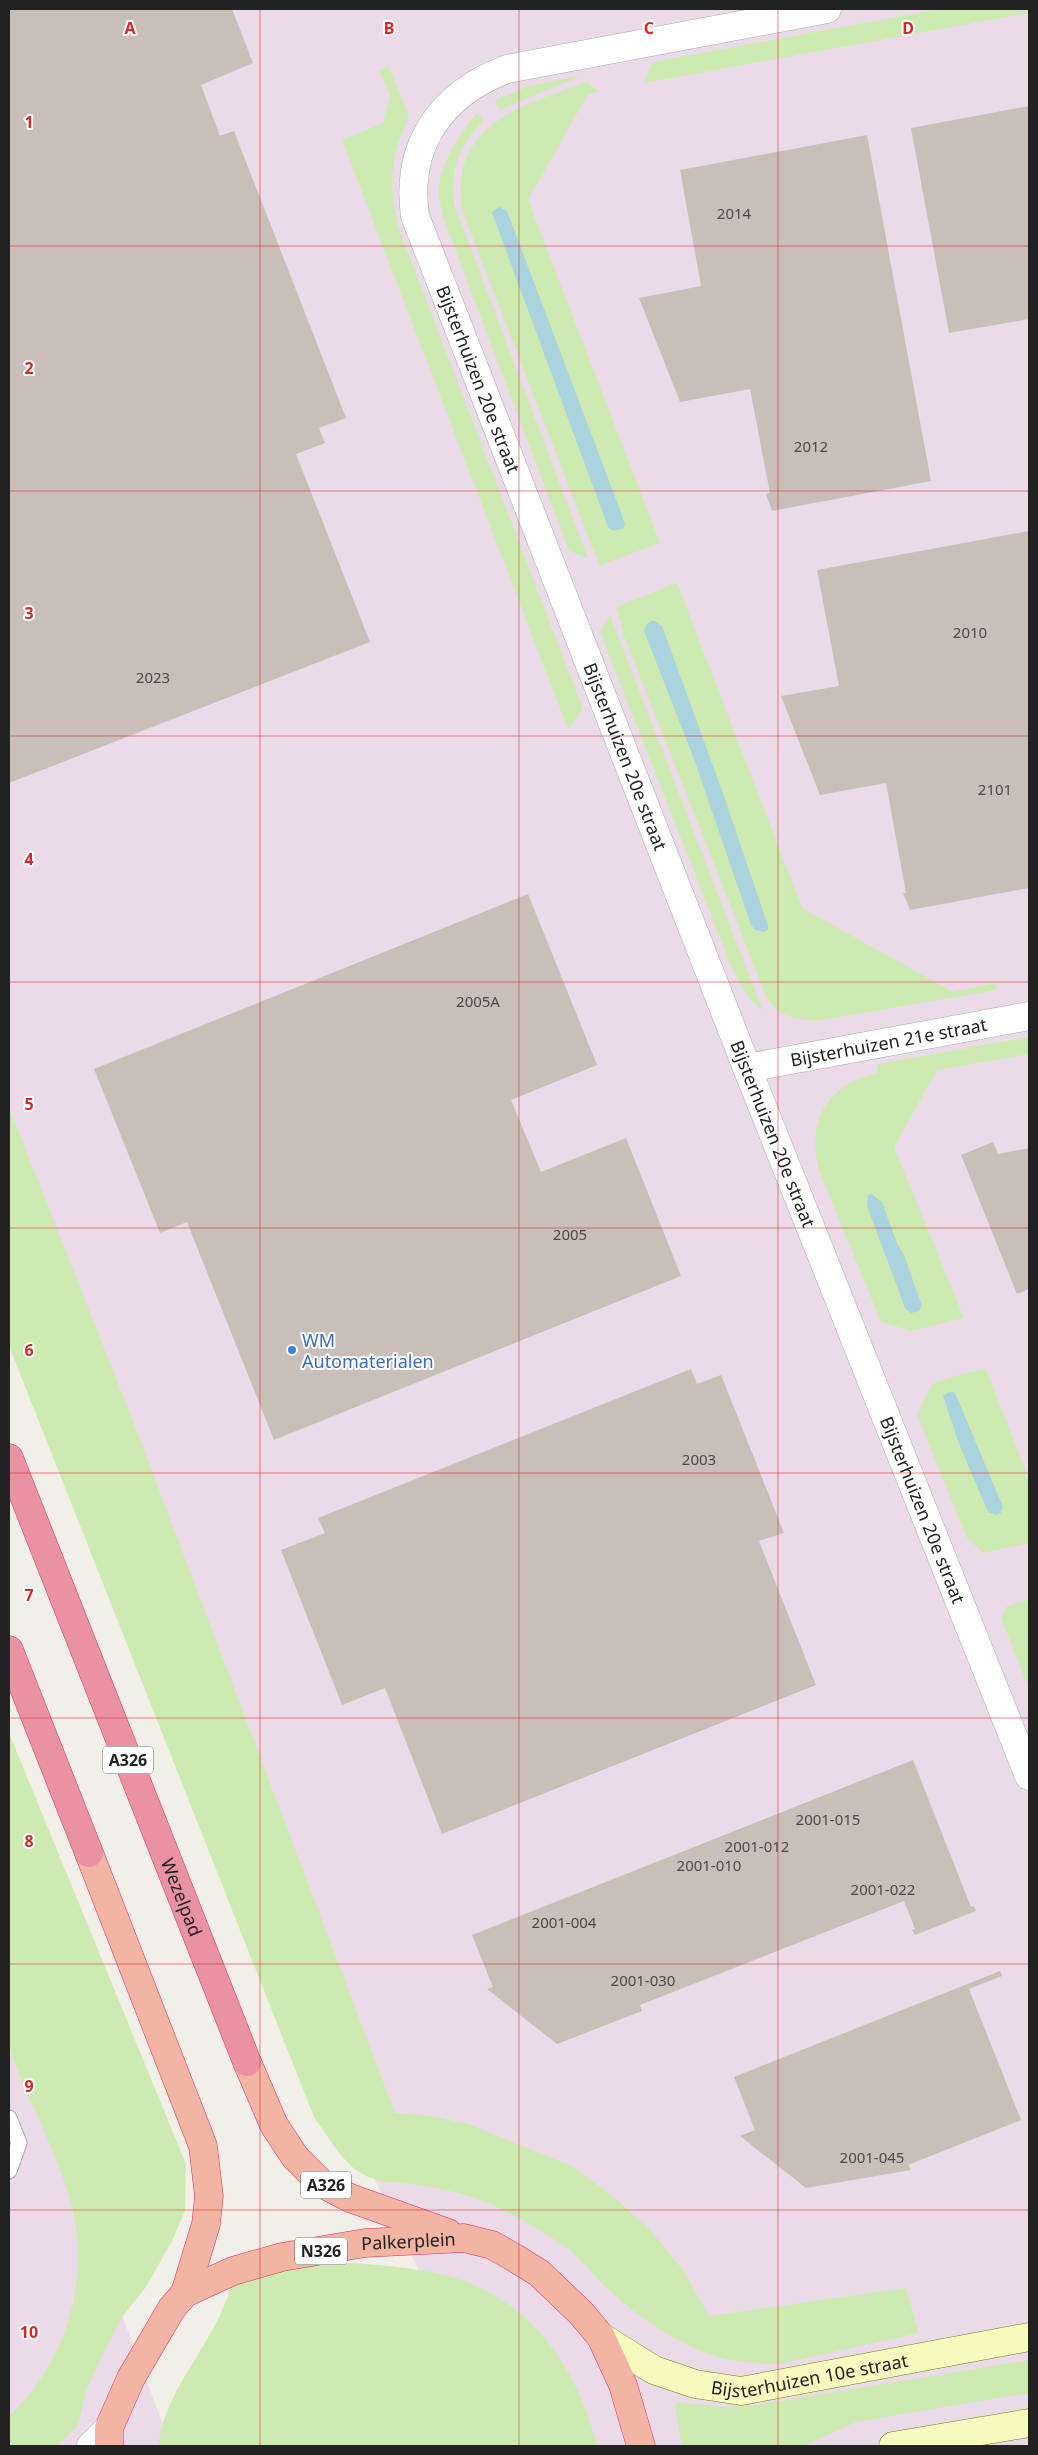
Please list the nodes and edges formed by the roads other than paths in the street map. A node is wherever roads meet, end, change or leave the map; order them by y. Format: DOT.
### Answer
graph roads {
  1 [pos="827,9"];
  2 [pos="1029,1016"];
  3 [pos="747,1068"];
  4 [pos="9,1458"];
  5 [pos="9,1650"];
  6 [pos="1029,1776"];
  7 [pos="9,2118"];
  8 [pos="9,2171"];
  9 [pos="464,2238"];
  10 [pos="185,2293"];
  11 [pos="601,2337"];
  12 [pos="1029,2337"];
  13 [pos="1029,2423"];
  14 [pos="103,2440"];
  15 [pos="641,2446"];
  16 [pos="893,2446"];
  1 -- 3 [label="street, Bijsterhuizen 20e straat"];
  2 -- 3 [label="street, Bijsterhuizen 21e straat"];
  3 -- 6 [label="street, Bijsterhuizen 20e straat"];
  4 -- 9 [label="highway, Wezelpad / A326"];
  5 -- 10 [label="highway"];
  7 -- 8 [label="lane"];
  9 -- 10 [label="highway, Palkerplein / N326"];
  9 -- 11 [label="highway, Palkerplein / N326"];
  10 -- 14 [label="highway, Palkerplein / N326"];
  11 -- 12 [label="main road, Bijsterhuizen 10e straat"];
  11 -- 15 [label="highway, Palkerplein / N326"];
  13 -- 16 [label="main road"];
}
